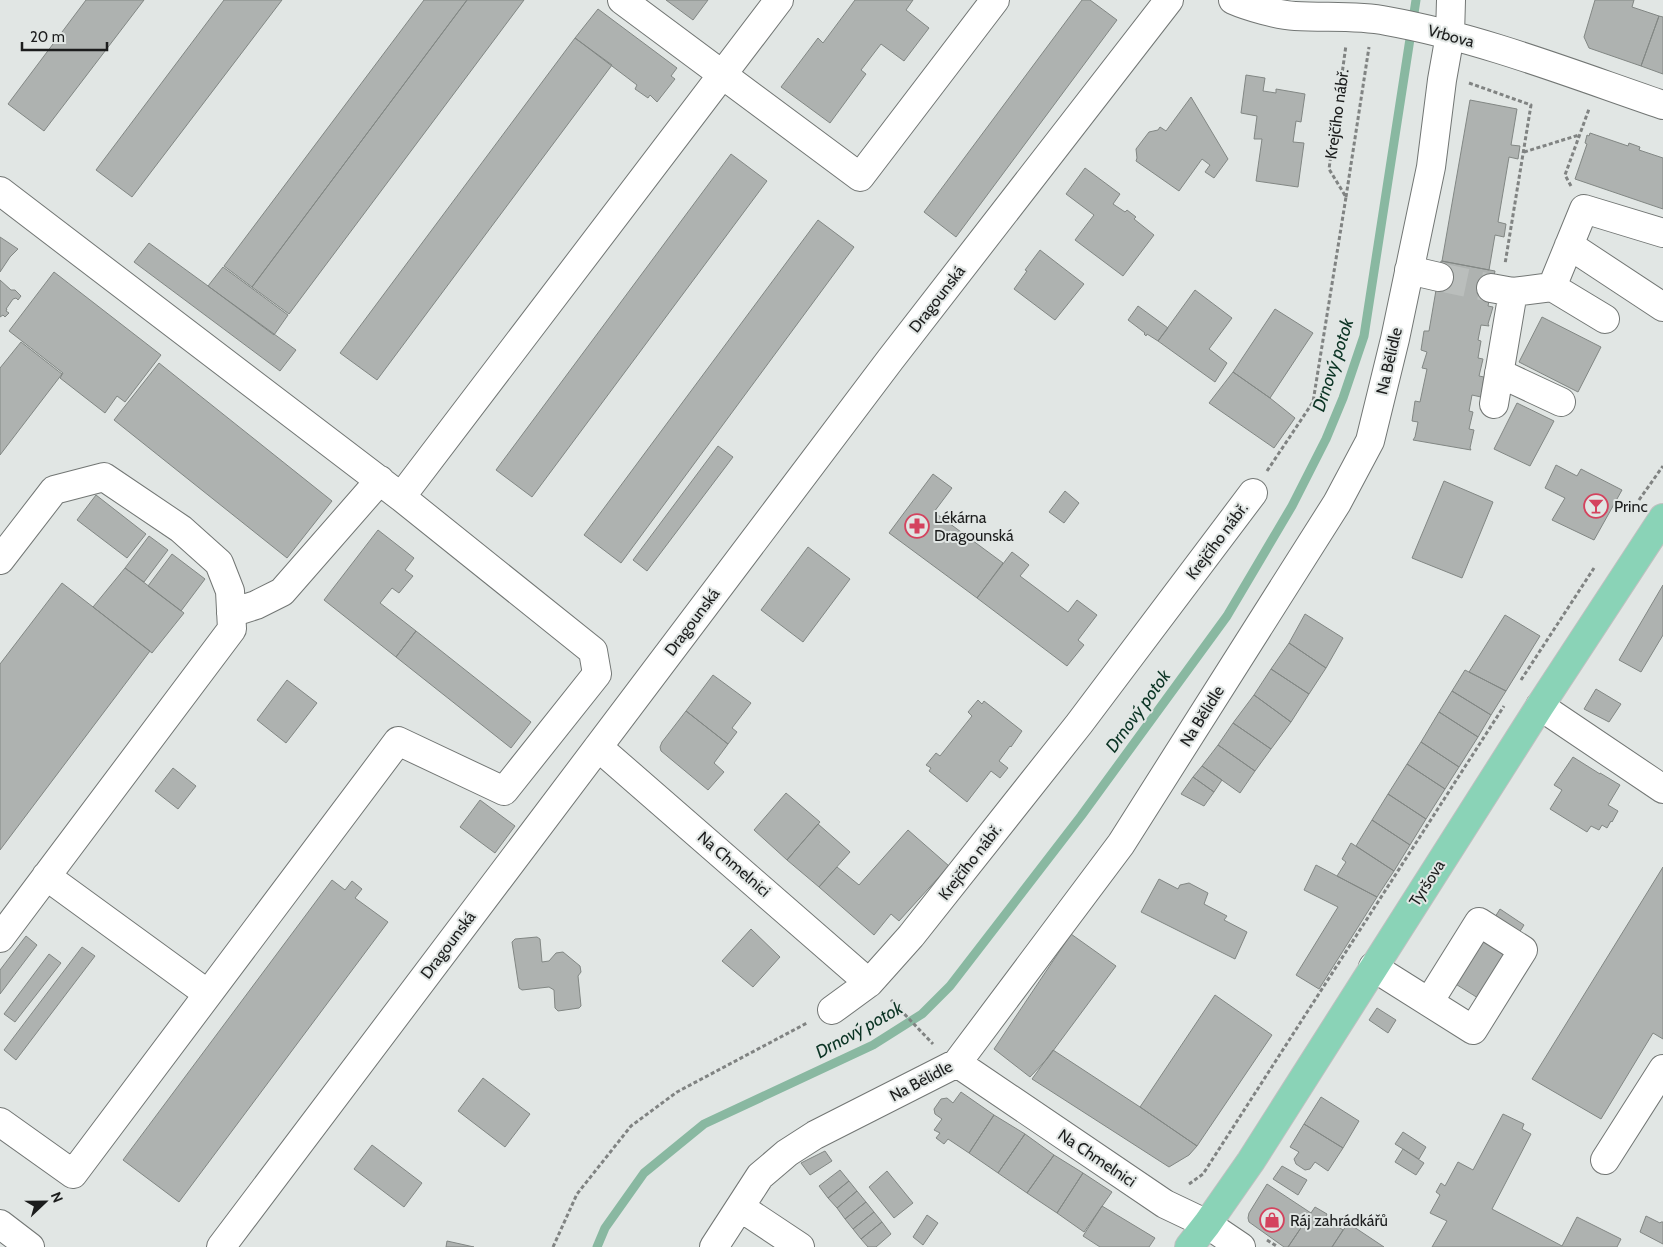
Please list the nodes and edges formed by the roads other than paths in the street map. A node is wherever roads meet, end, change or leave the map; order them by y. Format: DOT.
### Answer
graph roads {
  1 [pos="622,0"];
  2 [pos="779,0"];
  3 [pos="995,0"];
  4 [pos="1169,0"];
  5 [pos="1233,0"];
  6 [pos="1451,0"];
  7 [pos="1443,33"];
  8 [pos="723,75"];
  9 [pos="1663,105"];
  10 [pos="0,191"];
  11 [pos="1663,233"];
  12 [pos="1569,245"];
  13 [pos="1409,270"];
  14 [pos="1439,276"];
  15 [pos="1552,287"];
  16 [pos="1663,307"];
  17 [pos="1604,319"];
  18 [pos="1499,373"];
  19 [pos="1561,402"];
  20 [pos="1494,404"];
  21 [pos="380,480"];
  22 [pos="1253,493"];
  23 [pos="401,497"];
  24 [pos="1663,518"];
  25 [pos="0,560"];
  26 [pos="231,613"];
  27 [pos="1540,706"];
  28 [pos="598,747"];
  29 [pos="1663,789"];
  30 [pos="46,876"];
  31 [pos="0,938"];
  32 [pos="1373,967"];
  33 [pos="869,982"];
  34 [pos="208,994"];
  35 [pos="1429,1002"];
  36 [pos="832,1010"];
  37 [pos="957,1062"];
  38 [pos="1663,1069"];
  39 [pos="0,1122"];
  40 [pos="1605,1160"];
  41 [pos="740,1207"];
  42 [pos="0,1224"];
  43 [pos="1207,1224"];
  44 [pos="30,1247"];
  45 [pos="221,1247"];
  46 [pos="714,1247"];
  47 [pos="800,1247"];
  48 [pos="1189,1247"];
  49 [pos="1241,1247"];
  1 -- 8 [label="street"];
  2 -- 8 [label="street"];
  3 -- 8 [label="street"];
  4 -- 28 [label="street, Dragounská"];
  5 -- 7 [label="street, Vrbova"];
  6 -- 7 [label="street, Na Bělidle"];
  7 -- 9 [label="street, Vrbova"];
  7 -- 13 [label="street, Na Bělidle"];
  8 -- 23 [label="street"];
  10 -- 21 [label="street"];
  11 -- 12 [label="street"];
  12 -- 15 [label="street"];
  12 -- 16 [label="street"];
  13 -- 14 [label="street"];
  13 -- 37 [label="street, Na Bělidle"];
  15 -- 17 [label="street"];
  15 -- 18 [label="street"];
  18 -- 19 [label="street"];
  18 -- 20 [label="street"];
  21 -- 23 [label="street"];
  21 -- 26 [label="street"];
  22 -- 33 [label="street, Krejčího nábř."];
  23 -- 34 [label="street"];
  24 -- 27 [label="main road, Tyršova"];
  25 -- 26 [label="street"];
  26 -- 30 [label="street"];
  27 -- 29 [label="street"];
  27 -- 32 [label="main road, Tyršova"];
  28 -- 33 [label="street, Na Chmelnici"];
  28 -- 45 [label="street, Dragounská"];
  30 -- 31 [label="street"];
  30 -- 34 [label="street"];
  32 -- 35 [label="street"];
  32 -- 43 [label="main road, Tyršova"];
  33 -- 36 [label="street, Krejčího nábř."];
  34 -- 39 [label="street"];
  37 -- 41 [label="street, Na Bělidle"];
  37 -- 43 [label="street, Na Chmelnici"];
  38 -- 40 [label="street"];
  41 -- 46 [label="street, Na Bělidle"];
  41 -- 47 [label="street"];
  42 -- 44 [label="street"];
  43 -- 48 [label="main road, Tyršova"];
  43 -- 49 [label="street, Na Chmelnici"];
}
